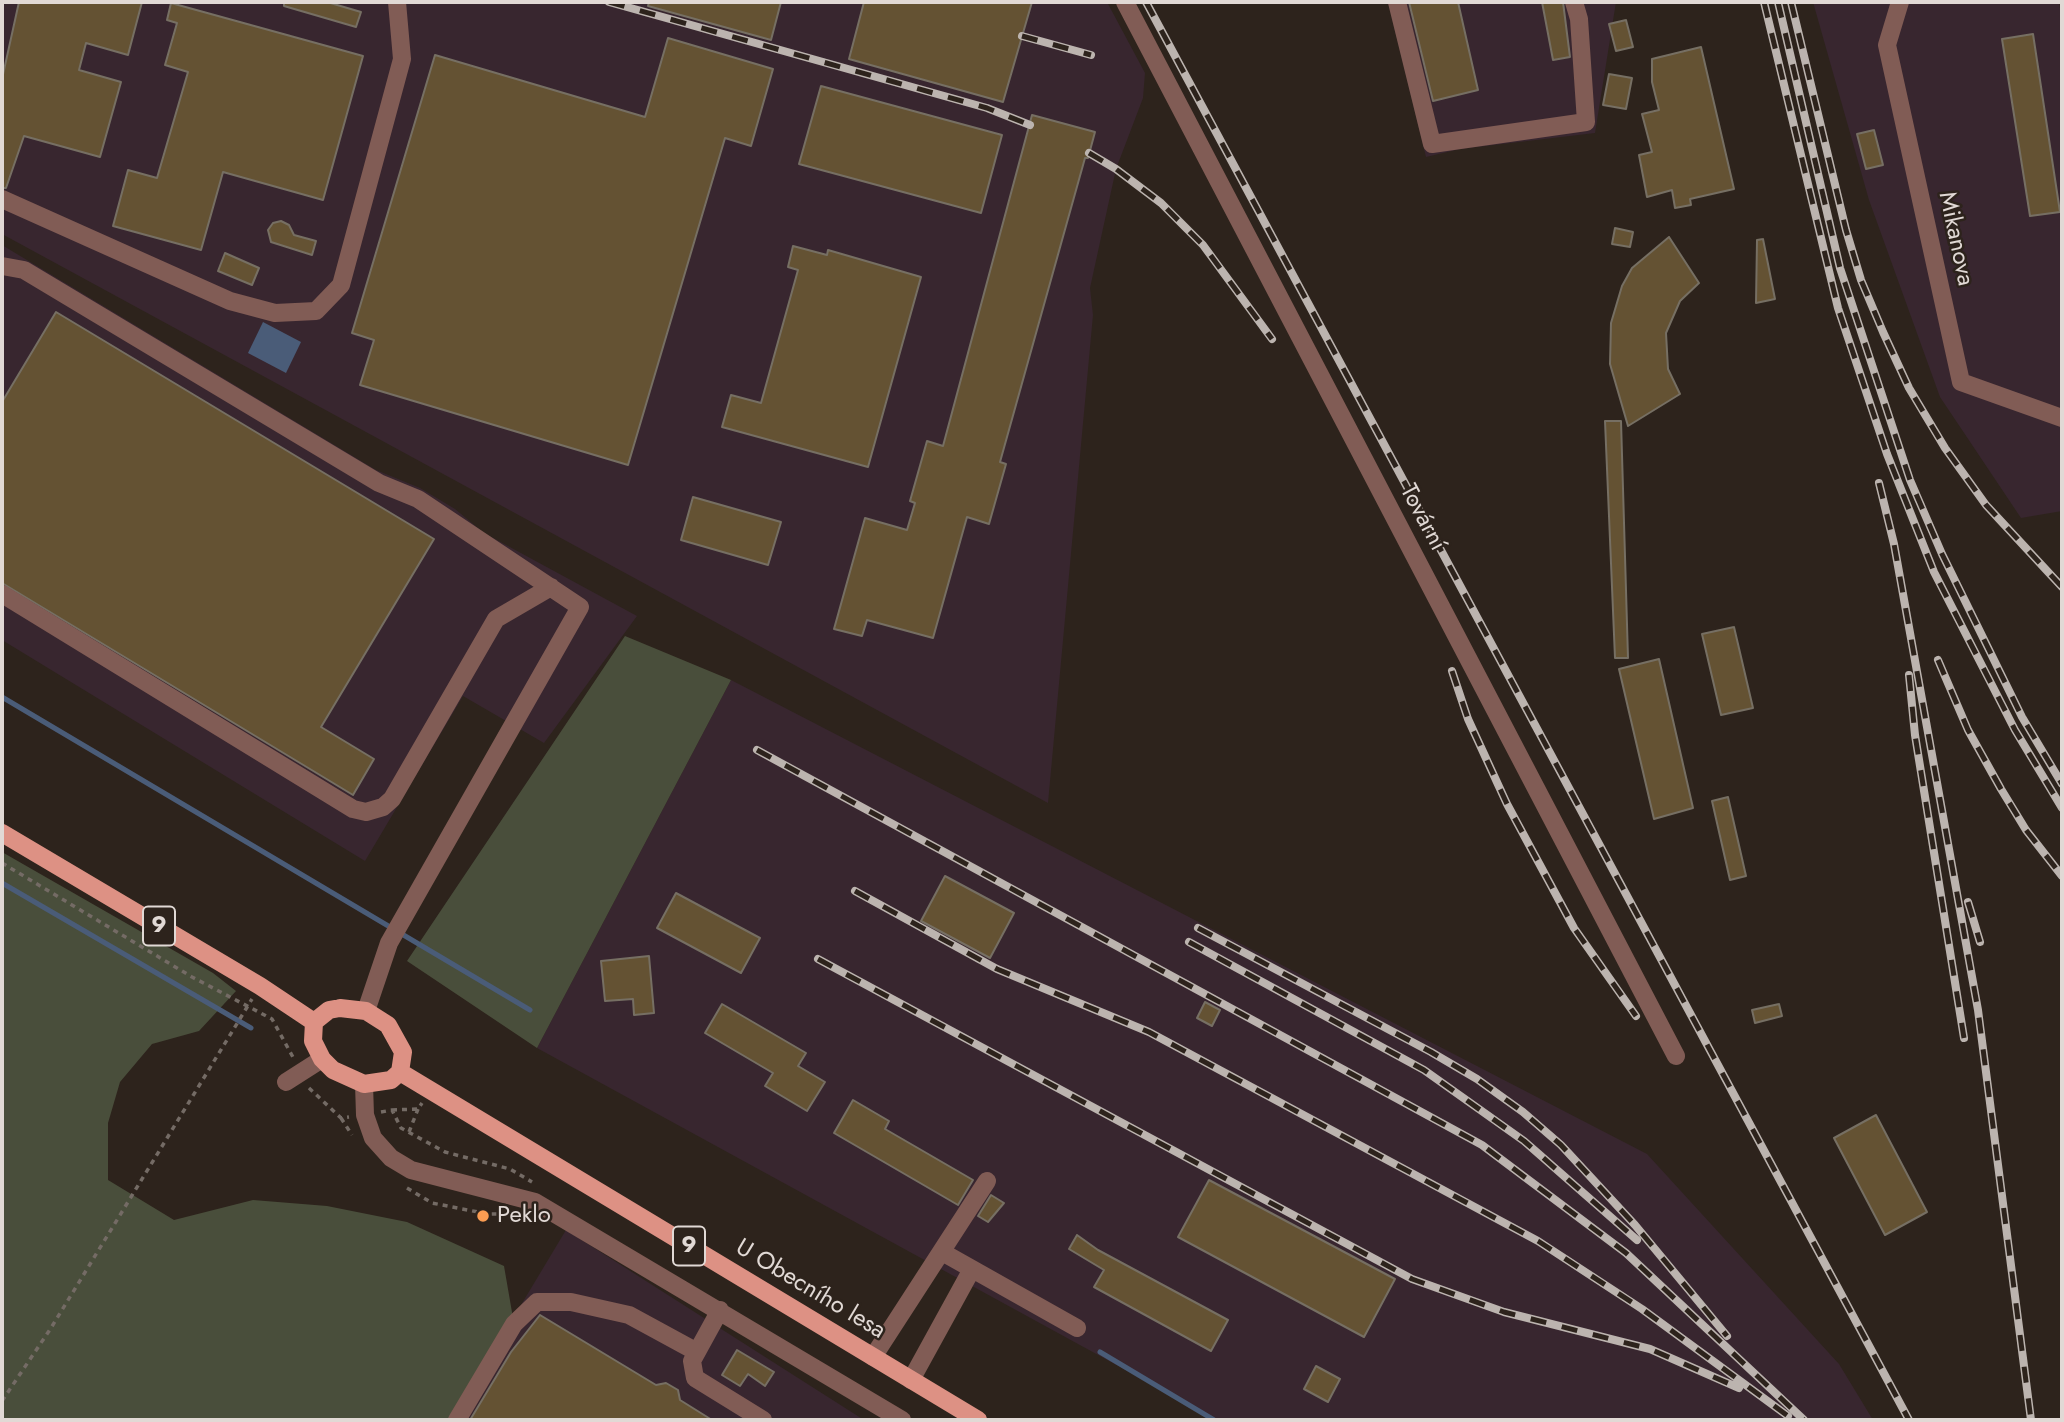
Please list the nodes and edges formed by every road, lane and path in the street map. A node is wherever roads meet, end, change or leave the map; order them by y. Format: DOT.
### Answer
graph roads {
  1 [pos="397,2"];
  2 [pos="1125,2"];
  3 [pos="1397,2"];
  4 [pos="1574,2"];
  5 [pos="1900,2"];
  6 [pos="2,199"];
  7 [pos="2,266"];
  8 [pos="2062,418"];
  9 [pos="551,587"];
  10 [pos="2,594"];
  11 [pos="2,833"];
  12 [pos="260,986"];
  13 [pos="366,1011"];
  14 [pos="314,1021"];
  15 [pos="1676,1056"];
  16 [pos="322,1059"];
  17 [pos="400,1072"];
  18 [pos="286,1082"];
  19 [pos="364,1084"];
  20 [pos="418,1109"];
  21 [pos="409,1132"];
  22 [pos="987,1181"];
  23 [pos="432,1203"];
  24 [pos="488,1214"];
  25 [pos="942,1252"];
  26 [pos="972,1269"];
  27 [pos="719,1310"];
  28 [pos="1077,1328"];
  29 [pos="697,1352"];
  30 [pos="873,1357"];
  31 [pos="911,1380"];
  32 [pos="2,1401"];
  33 [pos="457,1420"];
  34 [pos="763,1420"];
  35 [pos="902,1420"];
  36 [pos="978,1420"];
  1 -- 6 [label="street"];
  2 -- 15 [label="street, Tovární"];
  3 -- 4 [label="street"];
  5 -- 8 [label="street, Mikanova"];
  7 -- 9 [label="street"];
  9 -- 10 [label="street"];
  9 -- 13 [label="street"];
  11 -- 12 [label="main road, 9"];
  12 -- 14 [label="main road, 9"];
  12 -- 32 [label="path"];
  13 -- 14 [label="main road"];
  13 -- 17 [label="main road"];
  14 -- 16 [label="main road"];
  16 -- 18 [label="street"];
  16 -- 19 [label="main road"];
  17 -- 19 [label="main road"];
  17 -- 30 [label="main road, U Obecního lesa / 9"];
  19 -- 27 [label="street"];
  20 -- 21 [label="path"];
  22 -- 25 [label="street"];
  23 -- 24 [label="path"];
  25 -- 26 [label="street"];
  25 -- 30 [label="street"];
  26 -- 28 [label="street"];
  26 -- 31 [label="street"];
  27 -- 29 [label="street"];
  27 -- 35 [label="street"];
  29 -- 33 [label="street"];
  29 -- 34 [label="street"];
  30 -- 31 [label="main road, U Obecního lesa / 9"];
  31 -- 36 [label="main road, U Obecního lesa / 9"];
}
